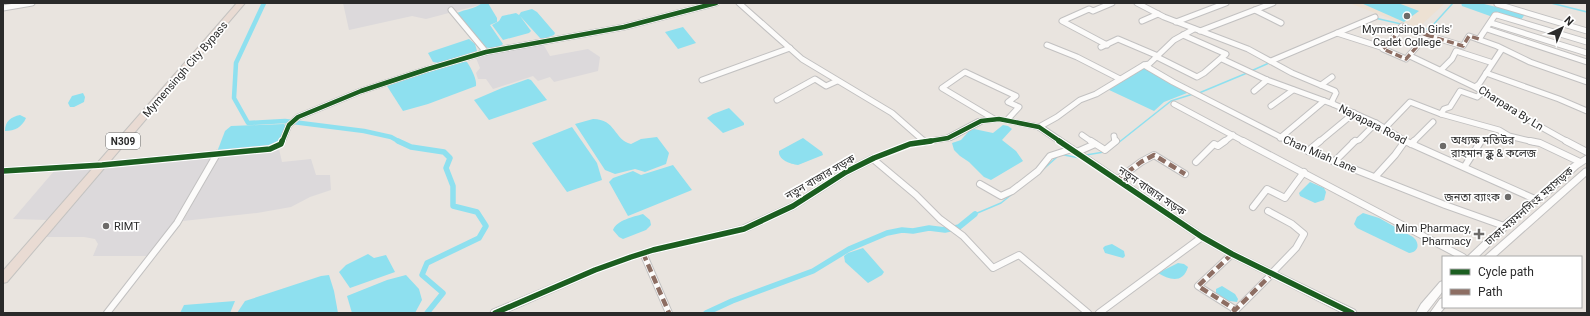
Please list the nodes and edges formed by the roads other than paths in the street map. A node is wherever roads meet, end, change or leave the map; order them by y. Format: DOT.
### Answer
graph roads {
  1 [pos="32,3"];
  2 [pos="241,3"];
  3 [pos="716,3"];
  4 [pos="739,3"];
  5 [pos="1112,3"];
  6 [pos="1137,3"];
  7 [pos="1226,3"];
  8 [pos="1273,3"];
  9 [pos="1497,4"];
  10 [pos="3,8"];
  11 [pos="451,10"];
  12 [pos="1255,10"];
  13 [pos="1158,14"];
  14 [pos="1528,14"];
  15 [pos="1375,17"];
  16 [pos="1142,21"];
  17 [pos="1176,22"];
  18 [pos="1523,22"];
  19 [pos="1280,23"];
  20 [pos="1491,23"];
  21 [pos="1194,29"];
  22 [pos="1487,29"];
  23 [pos="1200,31"];
  24 [pos="1587,31"];
  25 [pos="1337,33"];
  26 [pos="1183,35"];
  27 [pos="1427,35"];
  28 [pos="1479,39"];
  29 [pos="1587,42"];
  30 [pos="1047,45"];
  31 [pos="1107,45"];
  32 [pos="1101,47"];
  33 [pos="790,48"];
  34 [pos="1384,48"];
  35 [pos="1502,48"];
  36 [pos="486,52"];
  37 [pos="1587,53"];
  38 [pos="1410,56"];
  39 [pos="1158,57"];
  40 [pos="1222,59"];
  41 [pos="1271,61"];
  42 [pos="1490,62"];
  43 [pos="1587,62"];
  44 [pos="1144,65"];
  45 [pos="1441,70"];
  46 [pos="1486,72"];
  47 [pos="1332,77"];
  48 [pos="1120,79"];
  49 [pos="702,80"];
  50 [pos="1267,80"];
  51 [pos="837,81"];
  52 [pos="1587,82"];
  53 [pos="1320,85"];
  54 [pos="1475,87"];
  55 [pos="1293,90"];
  56 [pos="1254,91"];
  57 [pos="1483,92"];
  58 [pos="777,100"];
  59 [pos="1324,101"];
  60 [pos="1174,104"];
  61 [pos="1333,104"];
  62 [pos="1271,106"];
  63 [pos="1587,111"];
  64 [pos="1354,113"];
  65 [pos="1441,114"];
  66 [pos="994,119"];
  67 [pos="1007,120"];
  68 [pos="1433,122"];
  69 [pos="1376,124"];
  70 [pos="1039,127"];
  71 [pos="1384,129"];
  72 [pos="1082,135"];
  73 [pos="1233,135"];
  74 [pos="1114,136"];
  75 [pos="1280,138"];
  76 [pos="1404,141"];
  77 [pos="1481,141"];
  78 [pos="925,142"];
  79 [pos="1095,144"];
  80 [pos="1411,144"];
  81 [pos="1074,150"];
  82 [pos="1308,151"];
  83 [pos="1587,152"];
  84 [pos="217,154"];
  85 [pos="873,159"];
  86 [pos="1584,160"];
  87 [pos="1196,162"];
  88 [pos="1334,162"];
  89 [pos="102,165"];
  90 [pos="1464,166"];
  91 [pos="3,171"];
  92 [pos="1587,171"];
  93 [pos="1304,172"];
  94 [pos="1185,174"];
  95 [pos="1375,177"];
  96 [pos="1117,180"];
  97 [pos="980,184"];
  98 [pos="1537,200"];
  99 [pos="1253,207"];
  100 [pos="1268,211"];
  101 [pos="1504,226"];
  102 [pos="1202,237"];
  103 [pos="643,254"];
  104 [pos="1232,254"];
  105 [pos="1461,256"];
  106 [pos="1473,256"];
  107 [pos="1491,256"];
  108 [pos="1273,273"];
  109 [pos="3,279"];
  110 [pos="1442,287"];
  111 [pos="1442,303"];
  112 [pos="1234,312"];
  113 [pos="107,313"];
  114 [pos="495,313"];
  115 [pos="669,313"];
  116 [pos="1088,313"];
  117 [pos="1099,313"];
  118 [pos="1352,313"];
  119 [pos="1421,313"];
  120 [pos="1434,313"];
  1 -- 10 [label="street"];
  2 -- 89 [label="highway, Mymensingh City Bypass / N309"];
  3 -- 36 [label="street"];
  4 -- 33 [label="street"];
  5 -- 31 [label="street"];
  6 -- 13 [label="street, Nayapara Road"];
  7 -- 17 [label="street"];
  8 -- 12 [label="street"];
  9 -- 14 [label="street"];
  11 -- 36 [label="street"];
  12 -- 19 [label="street"];
  12 -- 23 [label="street"];
  13 -- 16 [label="street"];
  13 -- 17 [label="street, Nayapara Road"];
  14 -- 18 [label="street"];
  14 -- 24 [label="street"];
  15 -- 25 [label="street"];
  17 -- 21 [label="street, Nayapara Road"];
  18 -- 20 [label="street"];
  18 -- 29 [label="street"];
  20 -- 22 [label="street"];
  20 -- 37 [label="street"];
  21 -- 23 [label="street, Nayapara Road"];
  21 -- 26 [label="street"];
  22 -- 28 [label="street"];
  22 -- 43 [label="street"];
  23 -- 41 [label="street, Nayapara Road"];
  25 -- 34 [label="street"];
  25 -- 41 [label="street"];
  26 -- 39 [label="street"];
  26 -- 40 [label="street"];
  27 -- 28 [label="street"];
  27 -- 34 [label="street"];
  27 -- 38 [label="street"];
  28 -- 35 [label="street"];
  30 -- 48 [label="street"];
  31 -- 32 [label="street"];
  31 -- 39 [label="street"];
  33 -- 49 [label="street"];
  33 -- 51 [label="street"];
  34 -- 38 [label="street"];
  35 -- 46 [label="street, Charpara By Ln"];
  35 -- 52 [label="street"];
  36 -- 84 [label="street"];
  38 -- 45 [label="street"];
  39 -- 40 [label="street"];
  39 -- 44 [label="street"];
  40 -- 50 [label="street"];
  41 -- 53 [label="street, Nayapara Road"];
  42 -- 45 [label="street"];
  44 -- 48 [label="street"];
  44 -- 75 [label="street, Chan Miah Lane"];
  45 -- 54 [label="street"];
  46 -- 54 [label="street, Charpara By Ln"];
  46 -- 63 [label="street"];
  47 -- 53 [label="street"];
  48 -- 70 [label="street"];
  50 -- 55 [label="street"];
  50 -- 56 [label="street"];
  51 -- 58 [label="street"];
  51 -- 78 [label="street"];
  53 -- 61 [label="street, Nayapara Road"];
  54 -- 57 [label="street, Charpara By Ln"];
  55 -- 59 [label="street"];
  55 -- 62 [label="street"];
  57 -- 65 [label="street"];
  57 -- 83 [label="street, Charpara By Ln"];
  59 -- 61 [label="street"];
  59 -- 75 [label="street"];
  60 -- 73 [label="street"];
  61 -- 64 [label="street, Nayapara Road"];
  64 -- 69 [label="street, Nayapara Road"];
  64 -- 82 [label="street"];
  65 -- 71 [label="street, Charpara By Ln"];
  65 -- 86 [label="street, Charpara By Ln"];
  66 -- 67 [label="street, নতুন বাজার সড়ক"];
  66 -- 67 [label="street"];
  66 -- 78 [label="street, নতুন বাজার সড়ক"];
  67 -- 70 [label="street, নতুন বাজার সড়ক"];
  68 -- 80 [label="street"];
  69 -- 71 [label="street, Nayapara Road"];
  69 -- 88 [label="street"];
  70 -- 81 [label="street, নতুন বাজার সড়ক"];
  71 -- 76 [label="street, Nayapara Road"];
  72 -- 79 [label="street"];
  73 -- 87 [label="street"];
  73 -- 93 [label="street"];
  74 -- 79 [label="street"];
  75 -- 82 [label="street, Chan Miah Lane"];
  76 -- 80 [label="street, Nayapara Road"];
  76 -- 95 [label="street"];
  77 -- 90 [label="street"];
  78 -- 85 [label="street, নতুন বাজার সড়ক"];
  79 -- 81 [label="street"];
  80 -- 90 [label="street, Nayapara Road"];
  81 -- 96 [label="street, নতুন বাজার সড়ক"];
  81 -- 97 [label="street"];
  82 -- 88 [label="street, Chan Miah Lane"];
  84 -- 89 [label="street"];
  84 -- 113 [label="street"];
  85 -- 103 [label="street, নতুন বাজার সড়ক"];
  85 -- 116 [label="street"];
  86 -- 98 [label="street, ঢাকা-ময়মনসিংহ মহাসড়ক"];
  88 -- 95 [label="street, Chan Miah Lane"];
  89 -- 91 [label="street"];
  89 -- 109 [label="highway, Mymensingh City Bypass / N309"];
  90 -- 98 [label="street, Nayapara Road"];
  92 -- 107 [label="street, ঢাকা-ময়মনসিংহ মহাসড়ক"];
  93 -- 99 [label="street"];
  93 -- 105 [label="street"];
  94 -- 96 [label="street"];
  95 -- 101 [label="street, Chan Miah Lane"];
  96 -- 102 [label="street, নতুন বাজার সড়ক"];
  98 -- 101 [label="street, ঢাকা-ময়মনসিংহ মহাসড়ক"];
  100 -- 108 [label="street"];
  101 -- 106 [label="street, ঢাকা-ময়মনসিংহ মহাসড়ক"];
  102 -- 104 [label="street, নতুন বাজার সড়ক"];
  102 -- 117 [label="street"];
  103 -- 114 [label="street, নতুন বাজার সড়ক"];
  103 -- 115 [label="street"];
  104 -- 108 [label="street, নতুন বাজার সড়ক"];
  104 -- 112 [label="street"];
  108 -- 112 [label="street"];
  108 -- 118 [label="street, নতুন বাজার সড়ক"];
  110 -- 119 [label="street"];
  111 -- 120 [label="street"];
}
